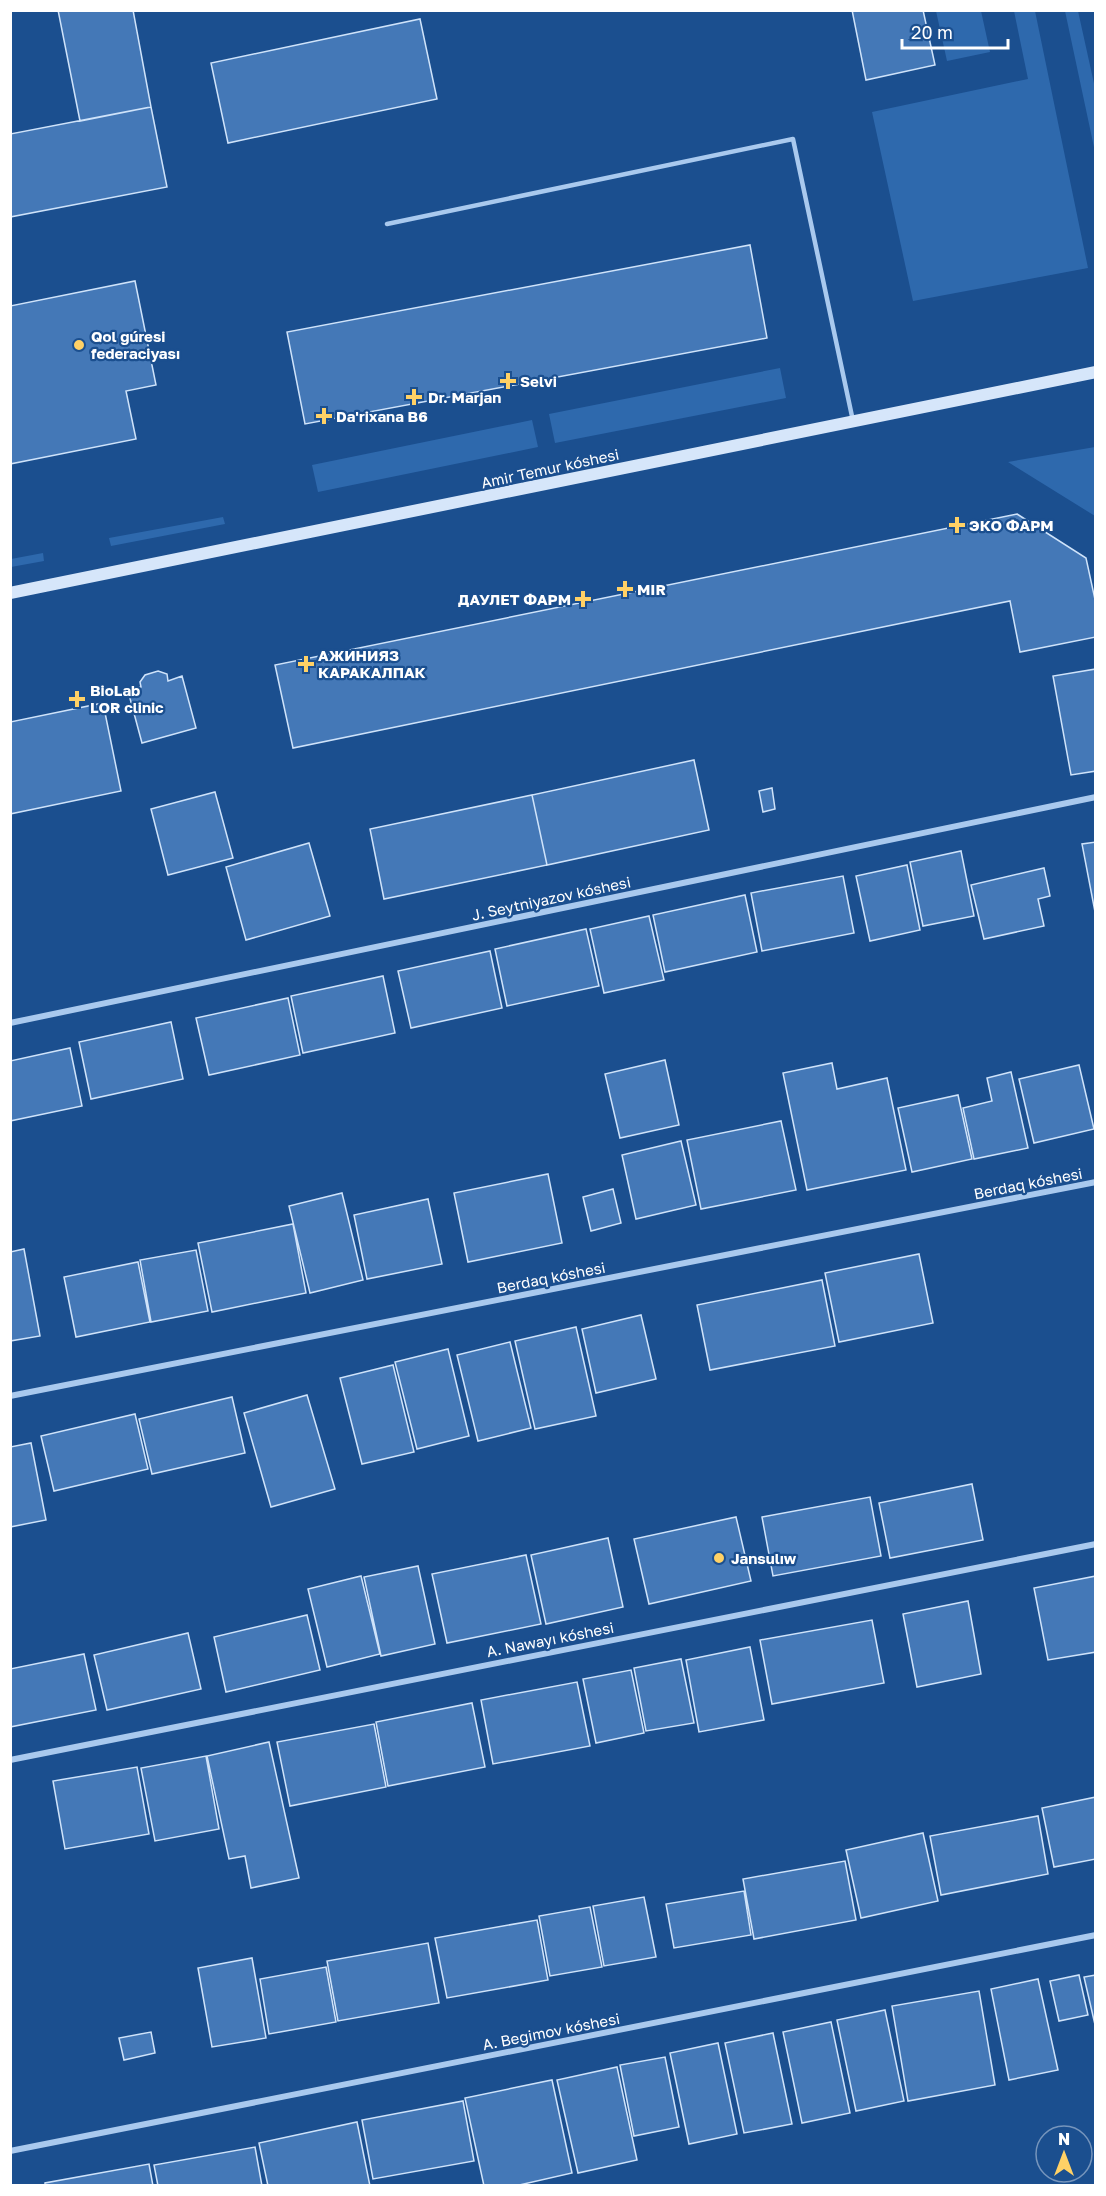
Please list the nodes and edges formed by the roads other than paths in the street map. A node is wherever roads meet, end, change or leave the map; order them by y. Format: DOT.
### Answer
graph roads {
  1 [pos="387,224"];
  2 [pos="1095,372"];
  3 [pos="853,421"];
  4 [pos="10,593"];
  5 [pos="1095,797"];
  6 [pos="10,1023"];
  7 [pos="1095,1182"];
  8 [pos="10,1396"];
  9 [pos="1095,1544"];
  10 [pos="10,1760"];
  11 [pos="1095,1935"];
  12 [pos="10,2151"];
  1 -- 3 [label="lane"];
  2 -- 3 [label="main road, Amir Temur kóshesi"];
  3 -- 4 [label="main road, Amir Temur kóshesi"];
  5 -- 6 [label="street, J. Seytniyazov kóshesi"];
  7 -- 8 [label="street, Berdaq kóshesi"];
  9 -- 10 [label="street, A. Nawayı kóshesi"];
  11 -- 12 [label="street, A. Begimov kóshesi"];
}
